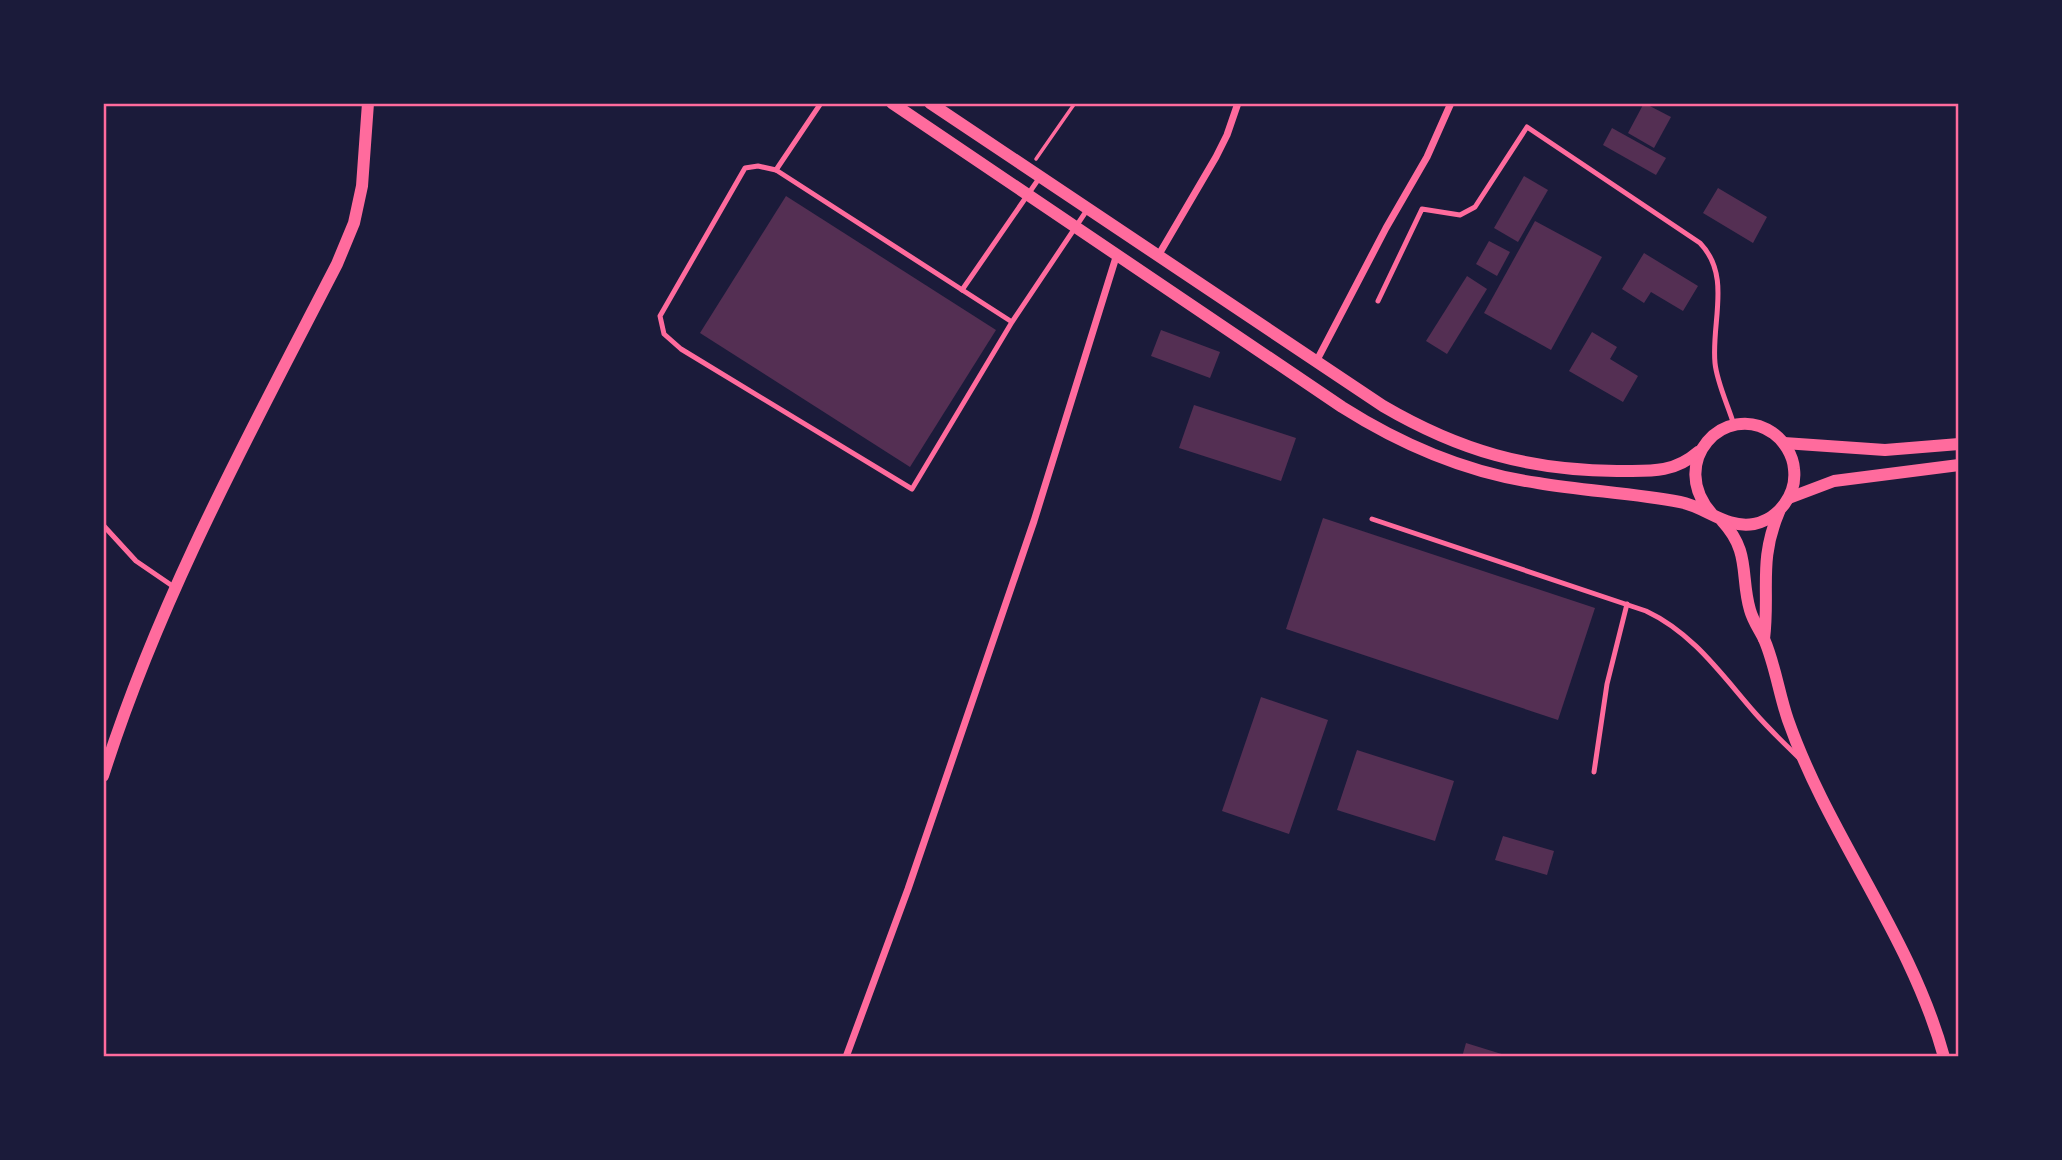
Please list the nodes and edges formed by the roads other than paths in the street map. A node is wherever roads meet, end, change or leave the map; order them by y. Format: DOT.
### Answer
graph roads {
  1 [pos="368,103"];
  2 [pos="821,103"];
  3 [pos="892,103"];
  4 [pos="930,103"];
  5 [pos="1238,103"];
  6 [pos="1451,103"];
  7 [pos="776,170"];
  8 [pos="1035,173"];
  9 [pos="1028,194"];
  10 [pos="1088,209"];
  11 [pos="1077,227"];
  12 [pos="1117,253"];
  13 [pos="1158,256"];
  14 [pos="962,290"];
  15 [pos="1378,301"];
  16 [pos="1013,322"];
  17 [pos="1316,362"];
  18 [pos="1734,425"];
  19 [pos="1784,443"];
  20 [pos="1959,443"];
  21 [pos="1701,450"];
  22 [pos="1959,465"];
  23 [pos="1789,498"];
  24 [pos="1780,510"];
  25 [pos="1716,516"];
  26 [pos="1372,519"];
  27 [pos="103,525"];
  28 [pos="175,587"];
  29 [pos="1627,604"];
  30 [pos="1764,639"];
  31 [pos="1807,767"];
  32 [pos="1594,772"];
  33 [pos="103,776"];
  34 [pos="846,1057"];
  35 [pos="1944,1057"];
  1 -- 28 [label="street"];
  2 -- 7 [label="lane"];
  3 -- 9 [label="street"];
  4 -- 8 [label="street"];
  5 -- 13 [label="street"];
  6 -- 17 [label="street"];
  7 -- 14 [label="lane"];
  7 -- 16 [label="lane"];
  8 -- 9 [label="lane"];
  8 -- 10 [label="street"];
  9 -- 11 [label="street"];
  9 -- 14 [label="lane"];
  10 -- 11 [label="lane"];
  10 -- 13 [label="street"];
  11 -- 12 [label="street"];
  11 -- 16 [label="lane"];
  12 -- 25 [label="street"];
  12 -- 34 [label="street"];
  13 -- 17 [label="street"];
  14 -- 16 [label="lane"];
  15 -- 18 [label="lane"];
  17 -- 21 [label="street"];
  18 -- 19 [label="street"];
  18 -- 21 [label="street"];
  19 -- 20 [label="street"];
  19 -- 23 [label="street"];
  21 -- 25 [label="street"];
  22 -- 23 [label="street"];
  23 -- 24 [label="street"];
  24 -- 25 [label="street"];
  24 -- 30 [label="street"];
  25 -- 30 [label="street"];
  26 -- 29 [label="lane"];
  27 -- 28 [label="lane"];
  28 -- 33 [label="street"];
  29 -- 31 [label="lane"];
  29 -- 32 [label="lane"];
  30 -- 31 [label="street"];
  31 -- 35 [label="street"];
}
